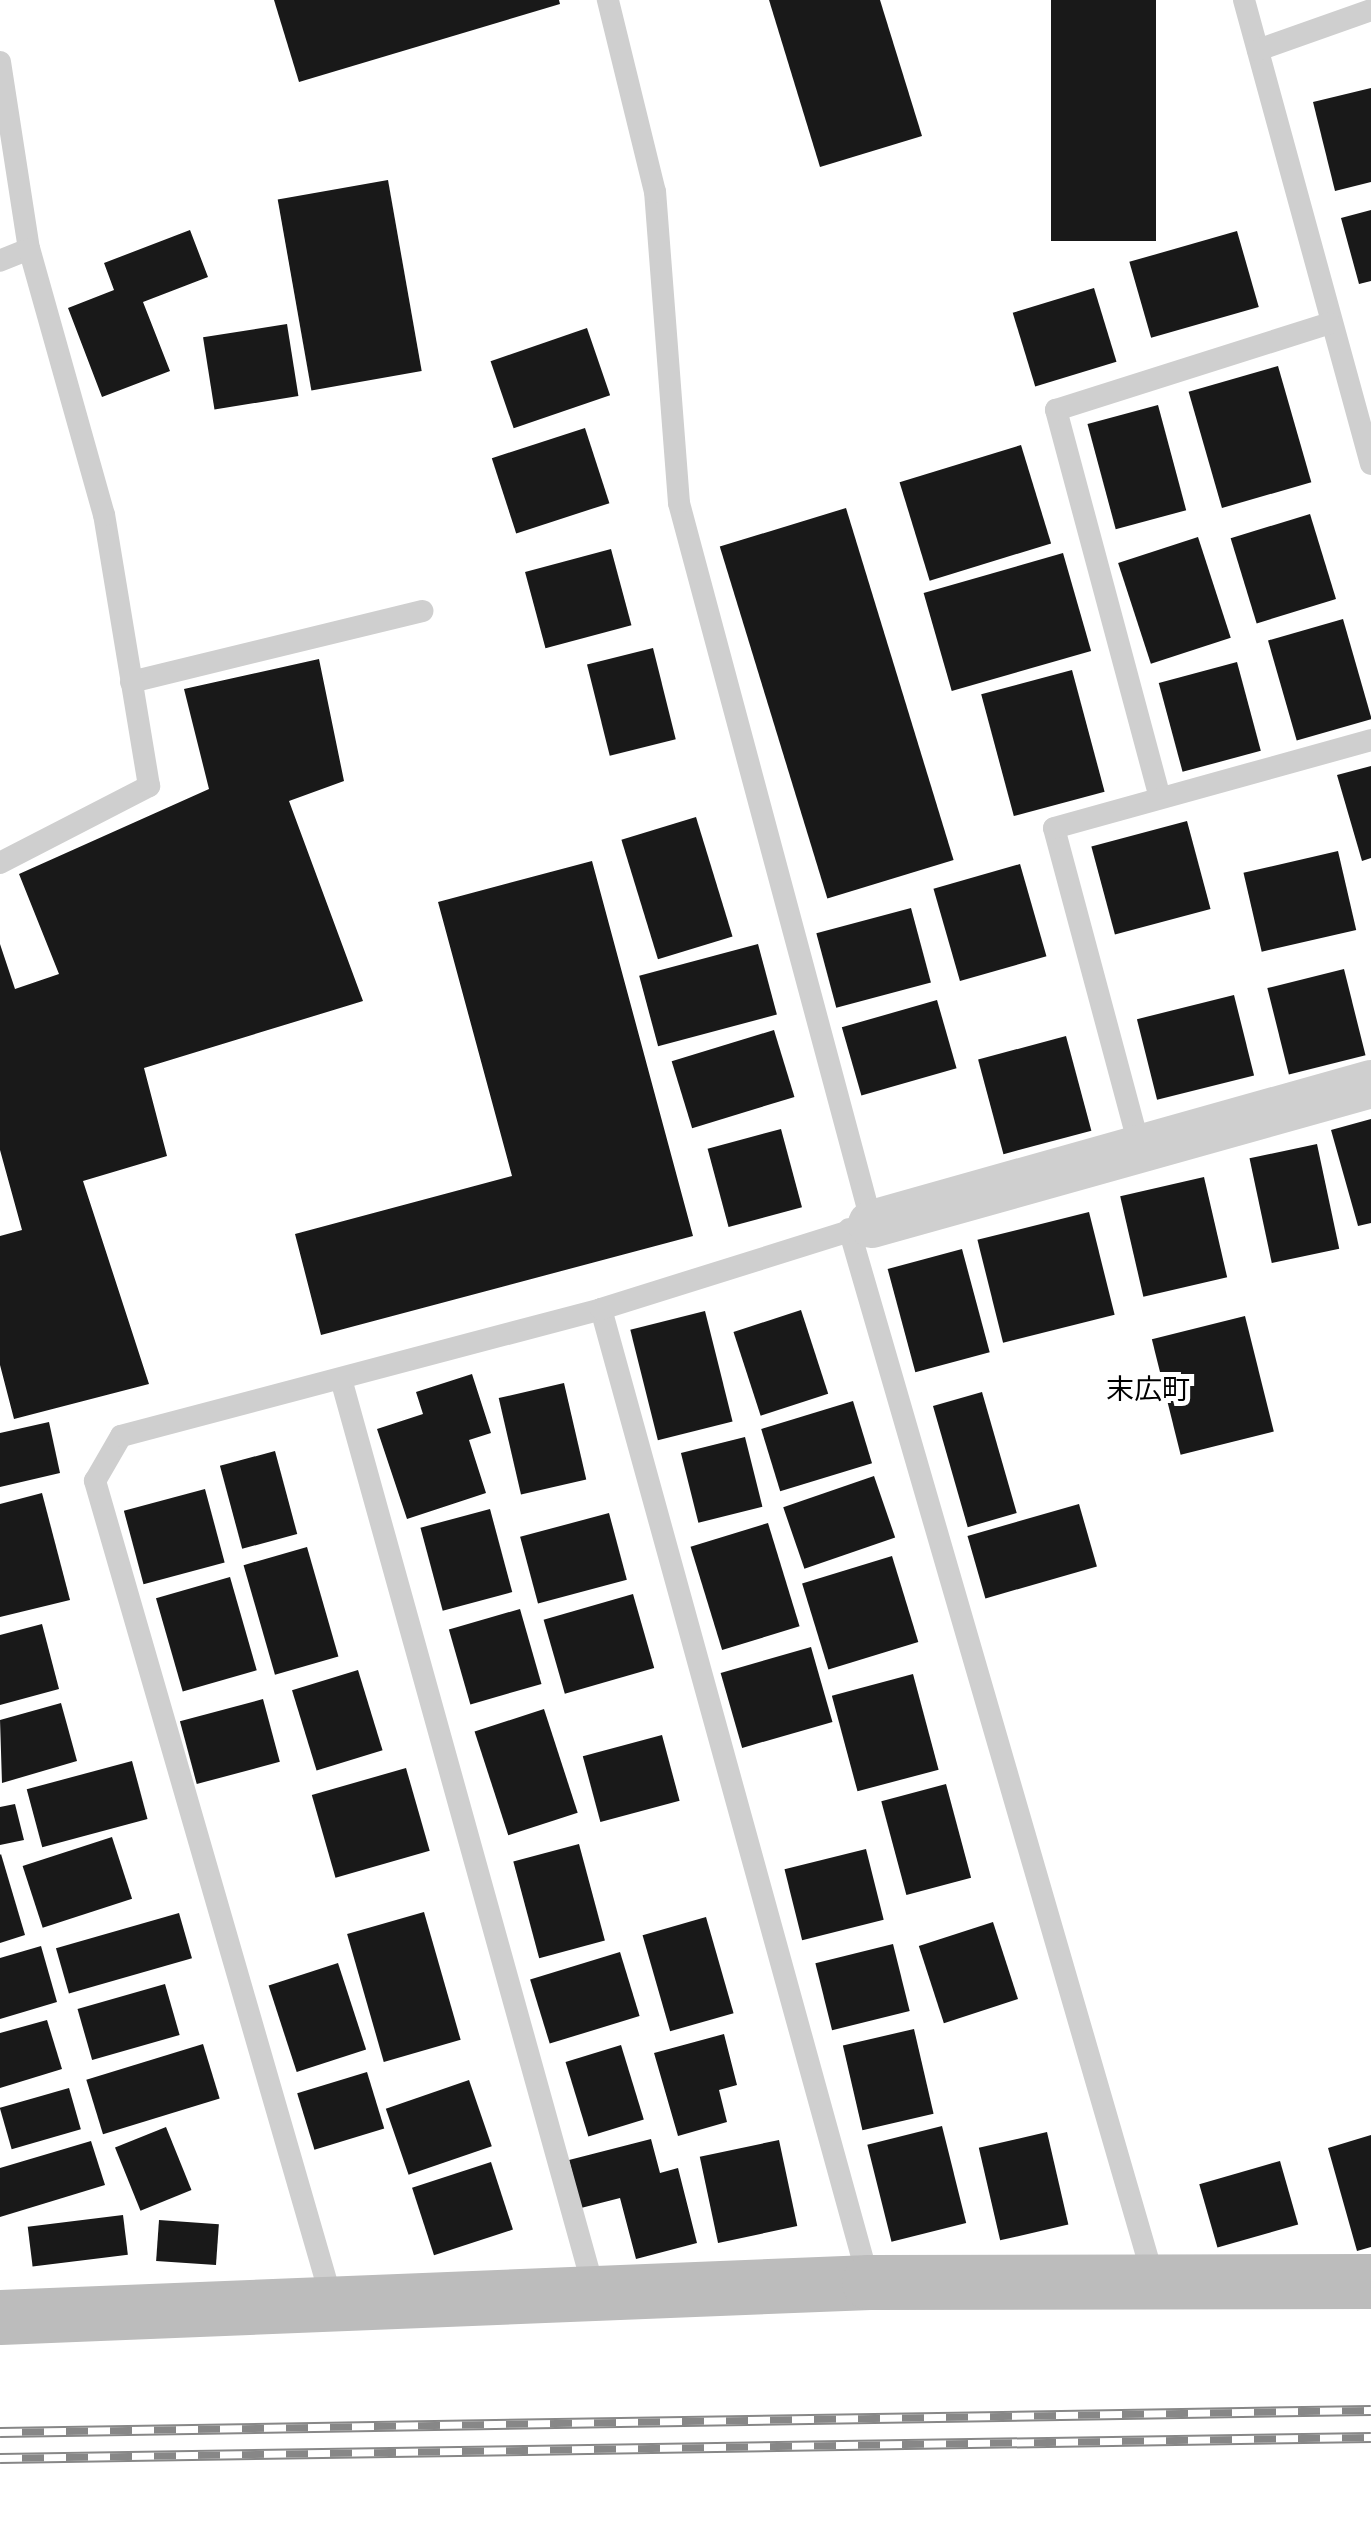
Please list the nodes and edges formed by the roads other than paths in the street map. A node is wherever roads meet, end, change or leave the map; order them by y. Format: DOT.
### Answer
graph roads {
  1 [pos="608,0"];
  2 [pos="1244,0"];
  3 [pos="1371,10"];
  4 [pos="1258,50"];
  5 [pos="0,62"];
  6 [pos="29,249"];
  7 [pos="0,262"];
  8 [pos="1330,323"];
  9 [pos="1371,464"];
  10 [pos="422,611"];
  11 [pos="132,682"];
  12 [pos="1371,740"];
  13 [pos="1160,798"];
  14 [pos="0,863"];
  15 [pos="1371,1084"];
  16 [pos="1140,1148"];
  17 [pos="861,1226"];
  18 [pos="601,1309"];
  19 [pos="341,1379"];
  20 [pos="1154,2280"];
  21 [pos="870,2282"];
  22 [pos="1371,2282"];
  23 [pos="594,2290"];
  24 [pos="332,2301"];
  25 [pos="0,2316"];
  1 -- 17 [label="lane"];
  2 -- 4 [label="lane"];
  3 -- 4 [label="lane"];
  4 -- 8 [label="lane"];
  5 -- 6 [label="lane"];
  6 -- 7 [label="lane"];
  6 -- 11 [label="lane"];
  8 -- 9 [label="lane"];
  8 -- 13 [label="lane"];
  10 -- 11 [label="lane"];
  11 -- 14 [label="lane"];
  12 -- 13 [label="lane"];
  13 -- 16 [label="lane"];
  15 -- 16 [label="street"];
  16 -- 17 [label="street"];
  17 -- 18 [label="lane"];
  17 -- 20 [label="lane"];
  18 -- 19 [label="lane"];
  18 -- 21 [label="lane"];
  19 -- 23 [label="lane"];
  19 -- 24 [label="lane"];
  20 -- 21 [label="street"];
  20 -- 22 [label="street"];
  21 -- 23 [label="street"];
  23 -- 24 [label="street"];
  24 -- 25 [label="street"];
}
